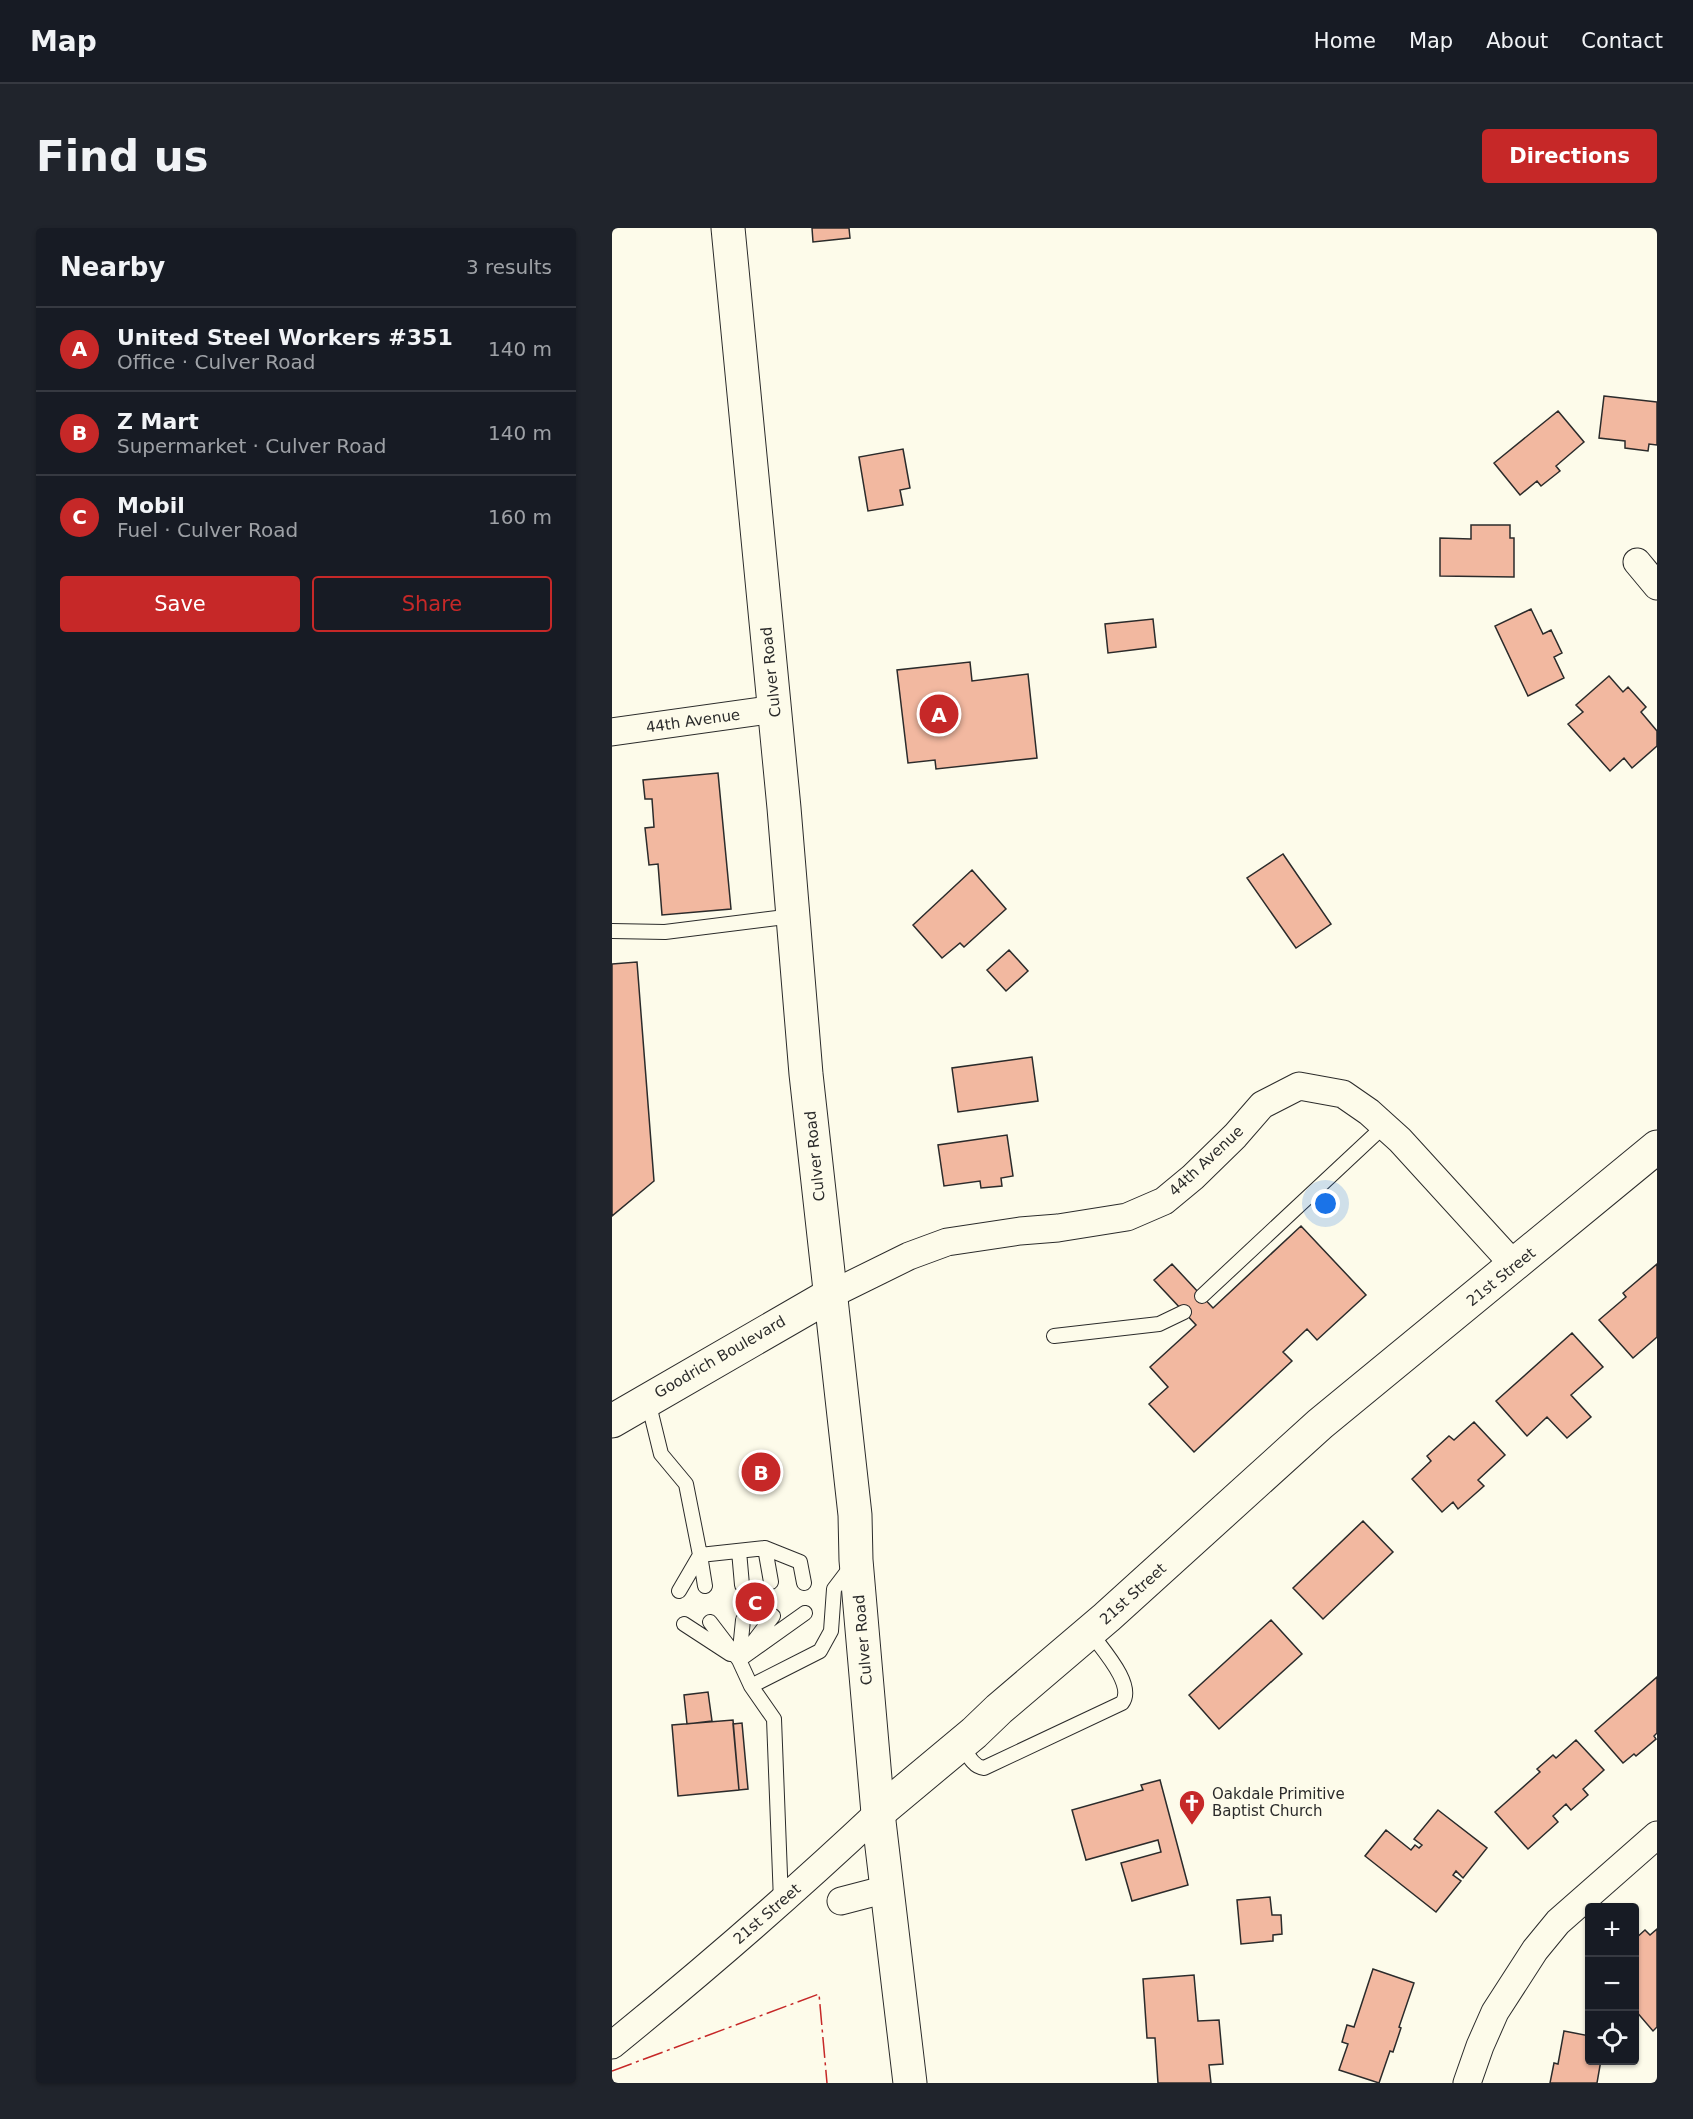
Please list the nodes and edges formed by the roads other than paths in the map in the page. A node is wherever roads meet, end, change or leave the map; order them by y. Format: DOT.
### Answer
graph roads {
  1 [pos="728,228"];
  2 [pos="1637,562"];
  3 [pos="1657,586"];
  4 [pos="775,709"];
  5 [pos="612,732"];
  6 [pos="793,916"];
  7 [pos="612,930"];
  8 [pos="1384,1126"];
  9 [pos="1657,1147"];
  10 [pos="1515,1266"];
  11 [pos="830,1295"];
  12 [pos="1202,1296"];
  13 [pos="1184,1312"];
  14 [pos="1054,1336"];
  15 [pos="647,1399"];
  16 [pos="612,1421"];
  17 [pos="765,1548"];
  18 [pos="739,1551"];
  19 [pos="700,1555"];
  20 [pos="856,1560"];
  21 [pos="771,1582"];
  22 [pos="804,1583"];
  23 [pos="742,1585"];
  24 [pos="705,1586"];
  25 [pos="679,1591"];
  26 [pos="805,1613"];
  27 [pos="773,1616"];
  28 [pos="743,1620"];
  29 [pos="710,1622"];
  30 [pos="684,1624"];
  31 [pos="1090,1632"];
  32 [pos="739,1660"];
  33 [pos="751,1686"];
  34 [pos="961,1743"];
  35 [pos="878,1813"];
  36 [pos="1657,1835"];
  37 [pos="887,1889"];
  38 [pos="841,1900"];
  39 [pos="781,1901"];
  40 [pos="612,2045"];
  41 [pos="910,2083"];
  42 [pos="1467,2083"];
  1 -- 4 [label="main road, Culver Road"];
  2 -- 3 [label="street"];
  4 -- 5 [label="street, 44th Avenue"];
  4 -- 6 [label="main road, Culver Road"];
  6 -- 7 [label="lane"];
  6 -- 11 [label="main road, Culver Road"];
  8 -- 10 [label="street, 44th Avenue"];
  8 -- 11 [label="street, 44th Avenue"];
  8 -- 12 [label="lane"];
  9 -- 10 [label="main road, 21st Street"];
  10 -- 31 [label="main road, 21st Street"];
  11 -- 15 [label="main road, Goodrich Boulevard"];
  11 -- 20 [label="main road, Culver Road"];
  13 -- 14 [label="lane"];
  15 -- 16 [label="main road, Goodrich Boulevard"];
  15 -- 19 [label="lane"];
  17 -- 18 [label="lane"];
  17 -- 21 [label="lane"];
  17 -- 22 [label="lane"];
  18 -- 19 [label="lane"];
  18 -- 23 [label="lane"];
  19 -- 24 [label="lane"];
  19 -- 25 [label="lane"];
  20 -- 33 [label="lane"];
  20 -- 35 [label="main road, Culver Road"];
  26 -- 32 [label="lane"];
  27 -- 32 [label="lane"];
  28 -- 32 [label="lane"];
  29 -- 32 [label="lane"];
  30 -- 32 [label="lane"];
  31 -- 34 [label="main road, 21st Street"];
  31 -- 34 [label="lane"];
  32 -- 33 [label="lane"];
  33 -- 39 [label="lane"];
  34 -- 35 [label="main road, 21st Street"];
  35 -- 37 [label="main road, Culver Road"];
  35 -- 39 [label="street, 21st Street"];
  36 -- 42 [label="street"];
  37 -- 38 [label="street"];
  37 -- 41 [label="main road, Culver Road"];
  39 -- 40 [label="street, 21st Street"];
}
